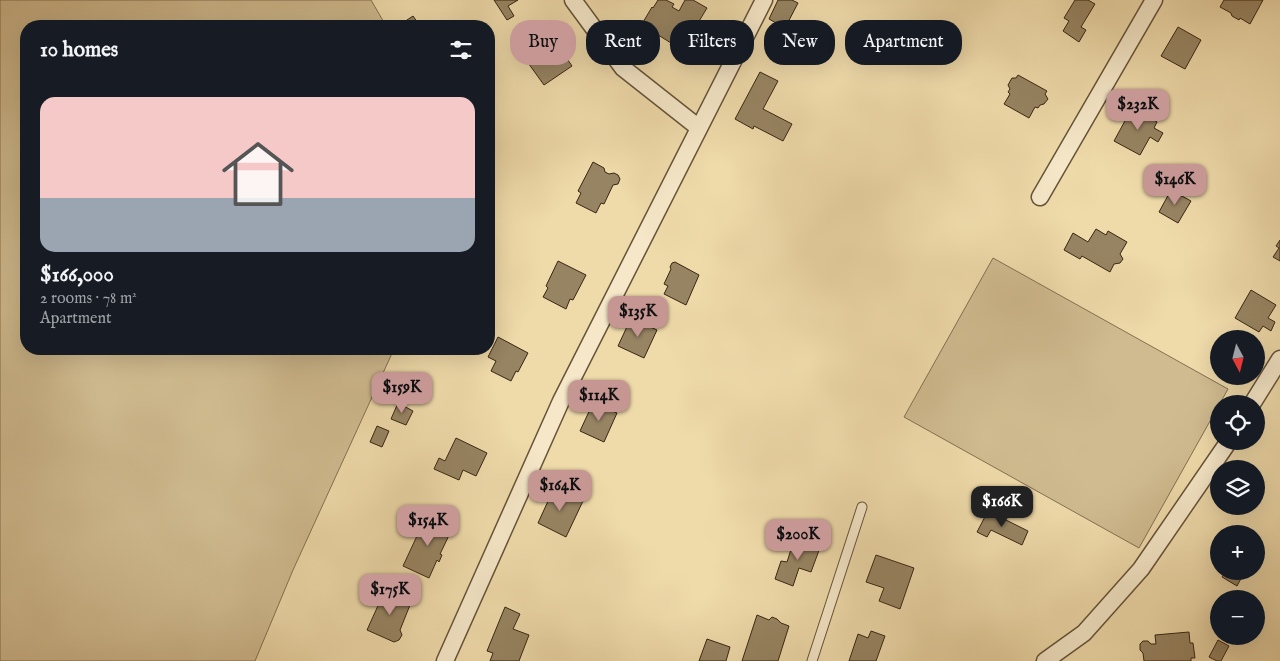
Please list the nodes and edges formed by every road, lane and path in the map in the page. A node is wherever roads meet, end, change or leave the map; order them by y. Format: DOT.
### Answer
graph roads {
  1 [pos="764,0"];
  2 [pos="1154,0"];
  3 [pos="575,1"];
  4 [pos="698,128"];
  5 [pos="1040,197"];
  6 [pos="1280,359"];
  7 [pos="1258,395"];
  8 [pos="1223,450"];
  9 [pos="862,507"];
  10 [pos="444,661"];
  11 [pos="812,661"];
  12 [pos="1044,661"];
  1 -- 4 [label="street"];
  2 -- 5 [label="street"];
  3 -- 4 [label="street"];
  4 -- 10 [label="street"];
  6 -- 7 [label="street"];
  8 -- 12 [label="street"];
  9 -- 11 [label="lane"];
}
